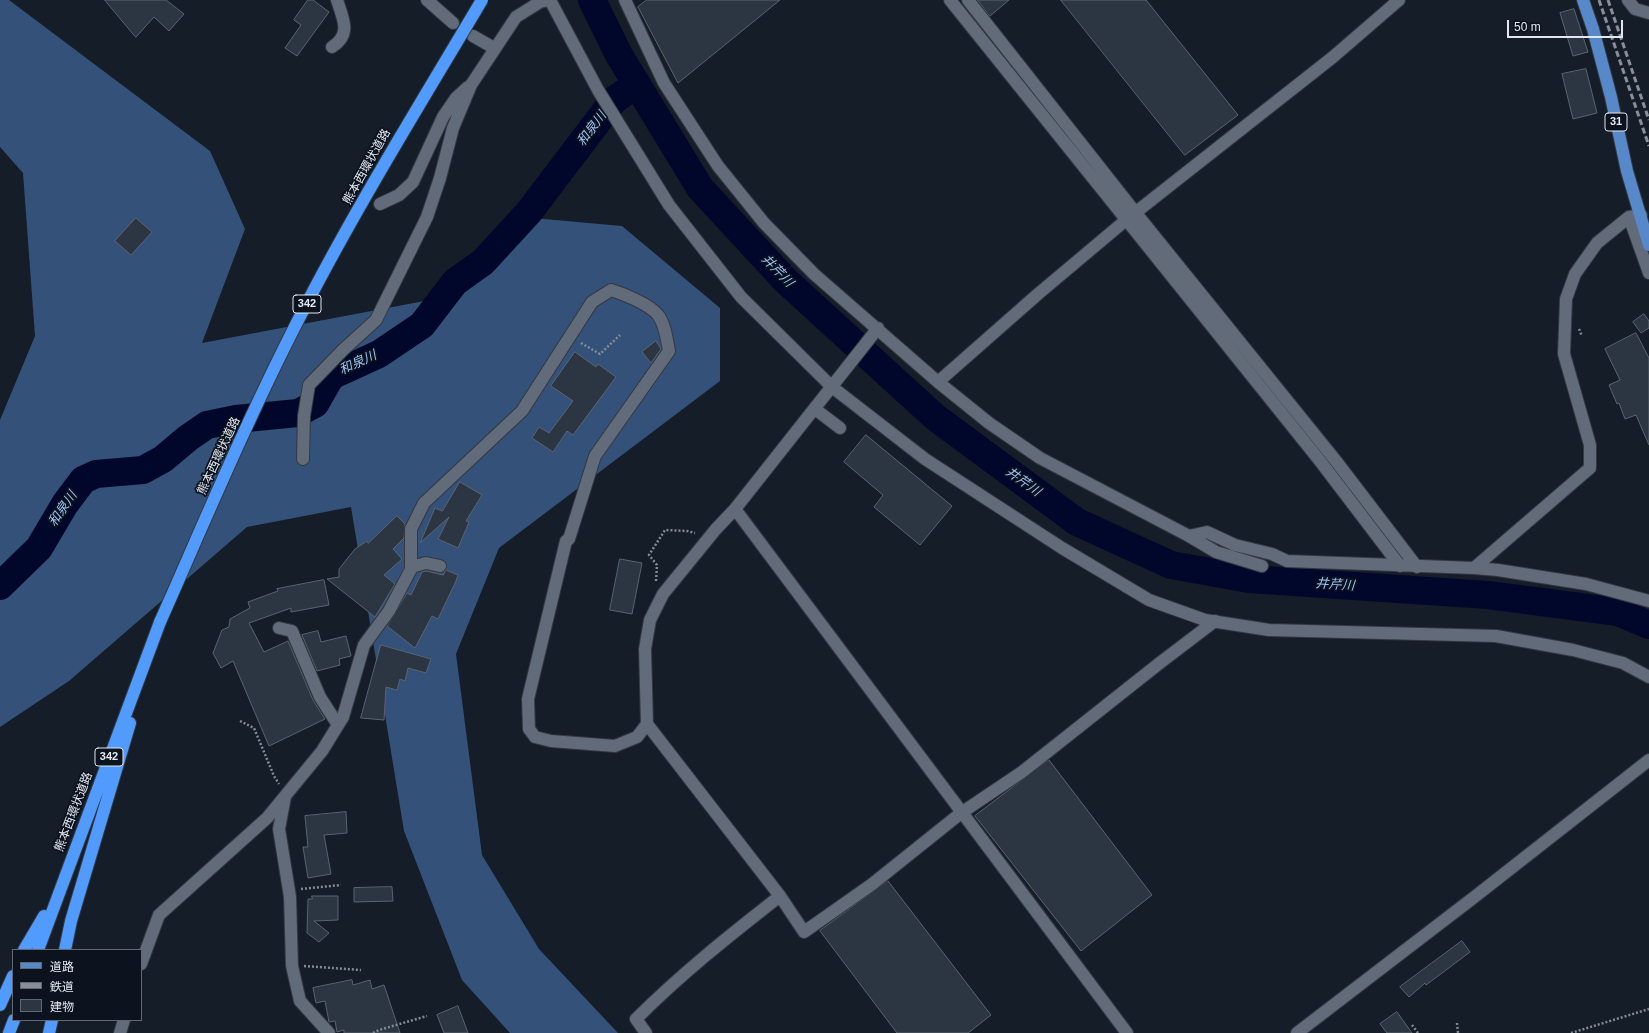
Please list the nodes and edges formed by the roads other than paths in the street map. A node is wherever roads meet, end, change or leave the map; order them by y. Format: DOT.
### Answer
graph roads {
  1 [pos="337,0"];
  2 [pos="427,0"];
  3 [pos="482,0"];
  4 [pos="549,0"];
  5 [pos="625,0"];
  6 [pos="950,0"];
  7 [pos="968,0"];
  8 [pos="1399,0"];
  9 [pos="1583,0"];
  10 [pos="1628,0"];
  11 [pos="1649,13"];
  12 [pos="453,23"];
  13 [pos="473,36"];
  14 [pos="332,47"];
  15 [pos="494,48"];
  16 [pos="471,85"];
  17 [pos="380,204"];
  18 [pos="1131,216"];
  19 [pos="1635,216"];
  20 [pos="1649,245"];
  21 [pos="1649,273"];
  22 [pos="875,330"];
  23 [pos="938,382"];
  24 [pos="832,387"];
  25 [pos="815,408"];
  26 [pos="840,428"];
  27 [pos="303,459"];
  28 [pos="735,509"];
  29 [pos="1189,536"];
  30 [pos="440,566"];
  31 [pos="1262,566"];
  32 [pos="1400,566"];
  33 [pos="411,567"];
  34 [pos="1417,567"];
  35 [pos="1474,568"];
  36 [pos="1649,601"];
  37 [pos="1215,621"];
  38 [pos="160,622"];
  39 [pos="279,628"];
  40 [pos="1649,677"];
  41 [pos="647,724"];
  42 [pos="338,725"];
  43 [pos="1649,760"];
  44 [pos="286,794"];
  45 [pos="961,813"];
  46 [pos="58,893"];
  47 [pos="780,896"];
  48 [pos="25,949"];
  49 [pos="38,949"];
  50 [pos="65,949"];
  51 [pos="142,961"];
  52 [pos="12,978"];
  53 [pos="0,1005"];
  54 [pos="14,1021"];
  55 [pos="52,1021"];
  56 [pos="124,1021"];
  57 [pos="9,1033"];
  58 [pos="49,1033"];
  59 [pos="120,1033"];
  60 [pos="329,1033"];
  61 [pos="646,1033"];
  62 [pos="1127,1033"];
  63 [pos="1297,1033"];
  1 -- 14 [label="street"];
  2 -- 12 [label="street"];
  3 -- 38 [label="highway, 熊本西環状道路 / 342, bridge"];
  4 -- 15 [label="street"];
  4 -- 24 [label="street"];
  5 -- 22 [label="street"];
  6 -- 18 [label="street"];
  7 -- 18 [label="street"];
  8 -- 18 [label="street"];
  9 -- 19 [label="main road, 31"];
  10 -- 11 [label="street"];
  13 -- 15 [label="street"];
  15 -- 16 [label="street"];
  16 -- 17 [label="street"];
  16 -- 27 [label="street"];
  18 -- 23 [label="street"];
  18 -- 32 [label="street"];
  18 -- 34 [label="street"];
  19 -- 20 [label="main road, 31"];
  19 -- 21 [label="street"];
  19 -- 35 [label="street"];
  22 -- 23 [label="street"];
  22 -- 24 [label="street"];
  23 -- 29 [label="street"];
  24 -- 25 [label="street"];
  24 -- 37 [label="street"];
  25 -- 26 [label="street"];
  25 -- 28 [label="street"];
  28 -- 41 [label="street"];
  28 -- 45 [label="street"];
  29 -- 31 [label="street"];
  29 -- 32 [label="street"];
  30 -- 33 [label="street"];
  32 -- 34 [label="street"];
  33 -- 41 [label="street"];
  33 -- 42 [label="street"];
  34 -- 35 [label="street"];
  35 -- 36 [label="street"];
  37 -- 40 [label="street"];
  37 -- 45 [label="street"];
  38 -- 46 [label="highway, 熊本西環状道路 / 342"];
  38 -- 50 [label="highway"];
  39 -- 42 [label="street"];
  41 -- 47 [label="street"];
  42 -- 44 [label="street"];
  43 -- 63 [label="street"];
  44 -- 51 [label="street"];
  44 -- 60 [label="street"];
  45 -- 47 [label="street"];
  45 -- 62 [label="street"];
  46 -- 48 [label="highway"];
  46 -- 49 [label="highway, 熊本西環状道路 / 342"];
  47 -- 61 [label="street"];
  52 -- 53 [label="highway"];
  54 -- 57 [label="highway"];
  55 -- 58 [label="highway"];
  56 -- 59 [label="street"];
}
